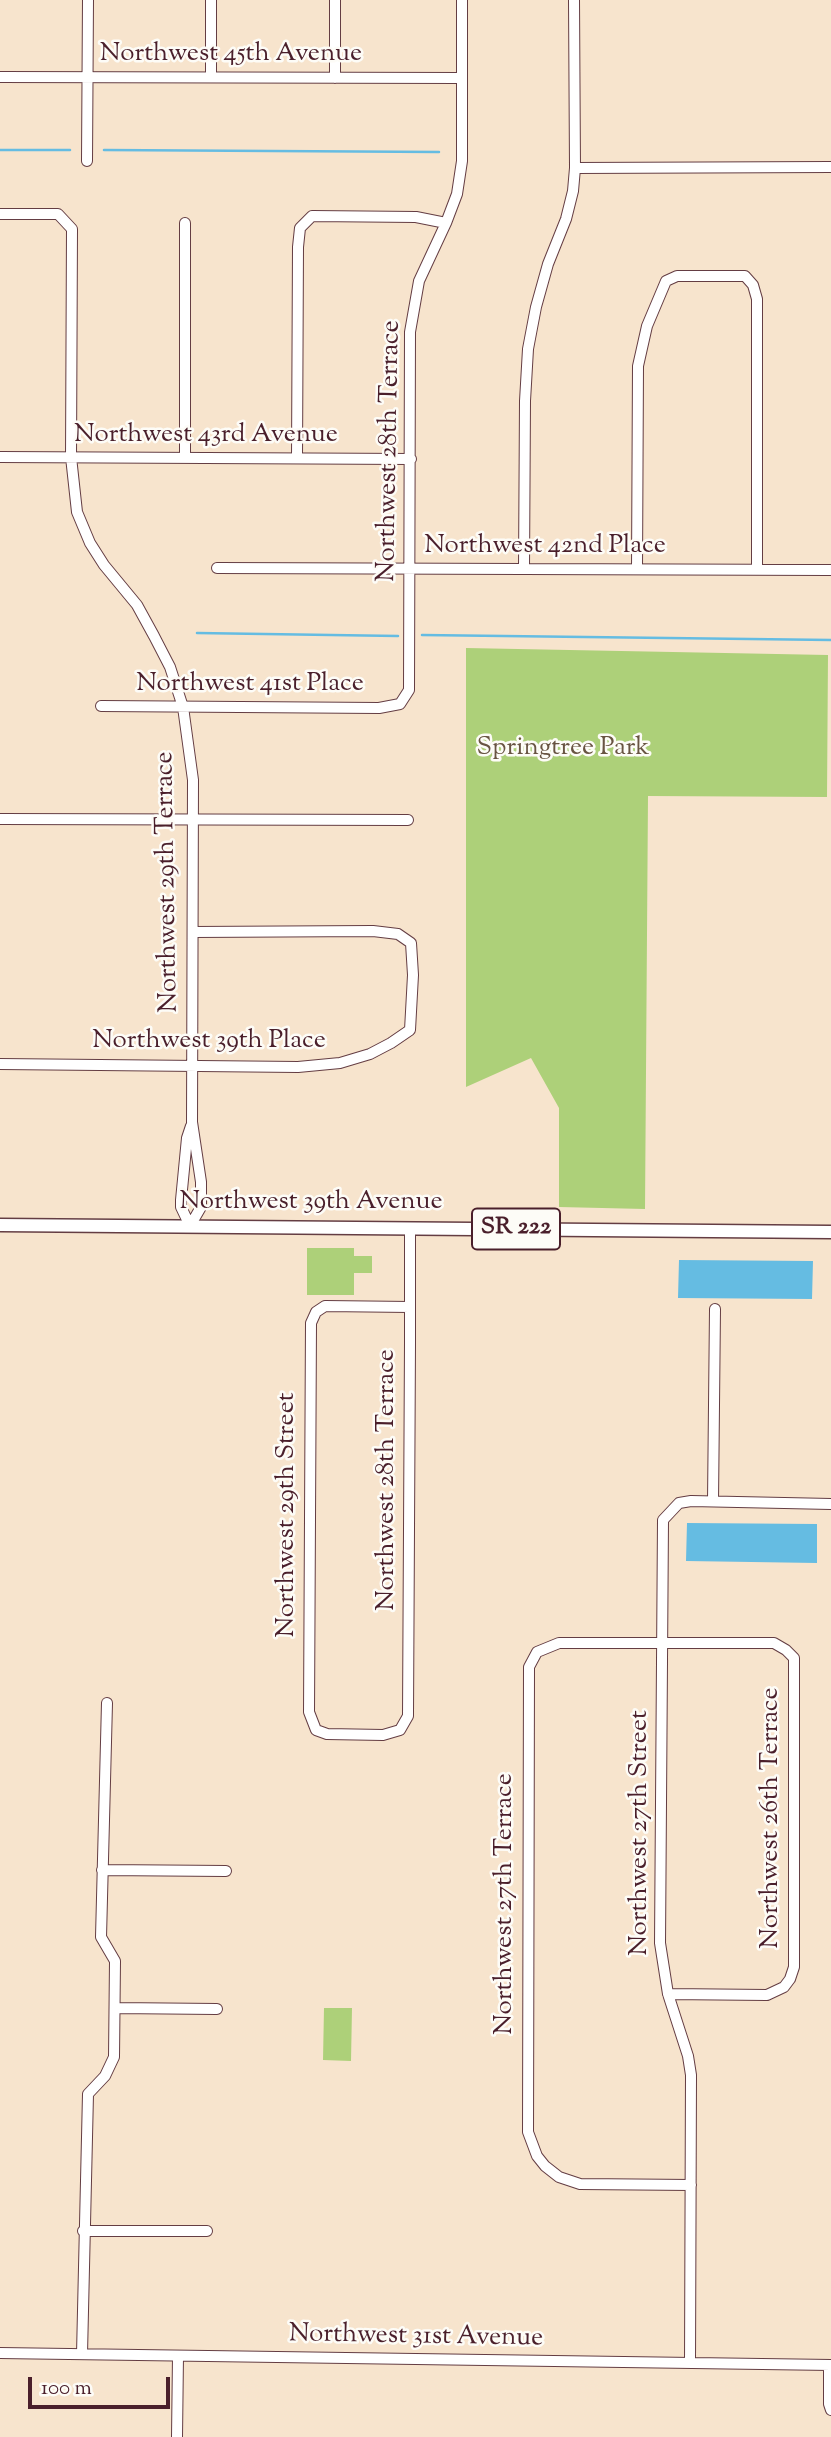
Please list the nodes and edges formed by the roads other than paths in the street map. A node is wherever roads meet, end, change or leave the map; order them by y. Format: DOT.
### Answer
graph roads {
  1 [pos="88,0"];
  2 [pos="211,0"];
  3 [pos="335,0"];
  4 [pos="462,0"];
  5 [pos="574,0"];
  6 [pos="0,77"];
  7 [pos="88,77"];
  8 [pos="211,77"];
  9 [pos="335,78"];
  10 [pos="462,78"];
  11 [pos="87,161"];
  12 [pos="831,167"];
  13 [pos="575,168"];
  14 [pos="0,214"];
  15 [pos="186,223"];
  16 [pos="446,223"];
  17 [pos="0,457"];
  18 [pos="71,457"];
  19 [pos="185,458"];
  20 [pos="297,458"];
  21 [pos="411,459"];
  22 [pos="218,568"];
  23 [pos="410,569"];
  24 [pos="524,569"];
  25 [pos="637,569"];
  26 [pos="757,569"];
  27 [pos="831,570"];
  28 [pos="400,704"];
  29 [pos="101,706"];
  30 [pos="183,707"];
  31 [pos="0,819"];
  32 [pos="194,820"];
  33 [pos="408,820"];
  34 [pos="193,932"];
  35 [pos="0,1064"];
  36 [pos="192,1066"];
  37 [pos="192,1122"];
  38 [pos="0,1225"];
  39 [pos="190,1226"];
  40 [pos="410,1228"];
  41 [pos="831,1232"];
  42 [pos="410,1307"];
  43 [pos="715,1309"];
  44 [pos="713,1501"];
  45 [pos="831,1503"];
  46 [pos="662,1643"];
  47 [pos="107,1703"];
  48 [pos="400,1730"];
  49 [pos="102,1870"];
  50 [pos="226,1871"];
  51 [pos="668,1994"];
  52 [pos="114,2008"];
  53 [pos="217,2009"];
  54 [pos="691,2185"];
  55 [pos="83,2231"];
  56 [pos="207,2231"];
  57 [pos="0,2353"];
  58 [pos="82,2354"];
  59 [pos="178,2356"];
  60 [pos="690,2363"];
  61 [pos="830,2365"];
  62 [pos="831,2410"];
  63 [pos="177,2437"];
  1 -- 7 [label="street"];
  2 -- 8 [label="street"];
  3 -- 9 [label="street"];
  4 -- 10 [label="street, Northwest 28th Terrace"];
  5 -- 13 [label="street"];
  6 -- 7 [label="street, Northwest 45th Avenue"];
  7 -- 8 [label="street, Northwest 45th Avenue"];
  7 -- 11 [label="street"];
  8 -- 9 [label="street, Northwest 45th Avenue"];
  9 -- 10 [label="street, Northwest 45th Avenue"];
  10 -- 16 [label="street, Northwest 28th Terrace"];
  12 -- 13 [label="street"];
  13 -- 24 [label="street"];
  14 -- 18 [label="street, Northwest 29th Terrace"];
  15 -- 19 [label="street"];
  16 -- 20 [label="street"];
  16 -- 21 [label="street, Northwest 28th Terrace"];
  17 -- 18 [label="street, Northwest 43rd Avenue"];
  18 -- 19 [label="street, Northwest 43rd Avenue"];
  18 -- 30 [label="street, Northwest 29th Terrace"];
  19 -- 20 [label="street, Northwest 43rd Avenue"];
  20 -- 21 [label="street, Northwest 43rd Avenue"];
  21 -- 23 [label="street, Northwest 28th Terrace"];
  22 -- 23 [label="street, Northwest 42nd Place"];
  23 -- 24 [label="street, Northwest 42nd Place"];
  23 -- 28 [label="street, Northwest 28th Terrace"];
  24 -- 25 [label="street, Northwest 42nd Place"];
  25 -- 26 [label="street, Northwest 42nd Place"];
  25 -- 26 [label="street"];
  26 -- 27 [label="street, Northwest 42nd Place"];
  28 -- 30 [label="street, Northwest 41st Place"];
  29 -- 30 [label="street, Northwest 41st Place"];
  30 -- 32 [label="street, Northwest 29th Terrace"];
  31 -- 32 [label="street"];
  32 -- 33 [label="street"];
  32 -- 34 [label="street, Northwest 29th Terrace"];
  34 -- 36 [label="street, Northwest 29th Terrace"];
  34 -- 36 [label="street, Northwest 39th Place"];
  35 -- 36 [label="street, Northwest 39th Place"];
  36 -- 37 [label="street, Northwest 29th Terrace"];
  37 -- 39 [label="street, Northwest 29th Terrace"];
  37 -- 39 [label="street, Northwest 29th Terrace"];
  38 -- 39 [label="main road, Northwest 39th Avenue / SR 222"];
  39 -- 40 [label="main road, Northwest 39th Avenue / SR 222"];
  40 -- 41 [label="main road, Northwest 39th Avenue / SR 222"];
  40 -- 42 [label="street, Northwest 28th Terrace"];
  42 -- 48 [label="street, Northwest 28th Terrace"];
  42 -- 48 [label="street, Northwest 29th Street"];
  43 -- 44 [label="street"];
  44 -- 45 [label="street"];
  44 -- 46 [label="street, Northwest 27th Street"];
  46 -- 51 [label="street, Northwest 27th Street"];
  46 -- 51 [label="street, Northwest 26th Terrace"];
  46 -- 54 [label="street, Northwest 27th Terrace"];
  47 -- 49 [label="street"];
  49 -- 50 [label="street"];
  49 -- 52 [label="street"];
  51 -- 54 [label="street, Northwest 27th Street"];
  52 -- 53 [label="street"];
  52 -- 55 [label="street"];
  54 -- 60 [label="street, Northwest 27th Street"];
  55 -- 56 [label="street"];
  55 -- 58 [label="street"];
  57 -- 58 [label="street, Northwest 31st Avenue"];
  58 -- 59 [label="street, Northwest 31st Avenue"];
  59 -- 60 [label="street, Northwest 31st Avenue"];
  59 -- 63 [label="street"];
  60 -- 61 [label="street, Northwest 31st Avenue"];
  61 -- 62 [label="street"];
}
